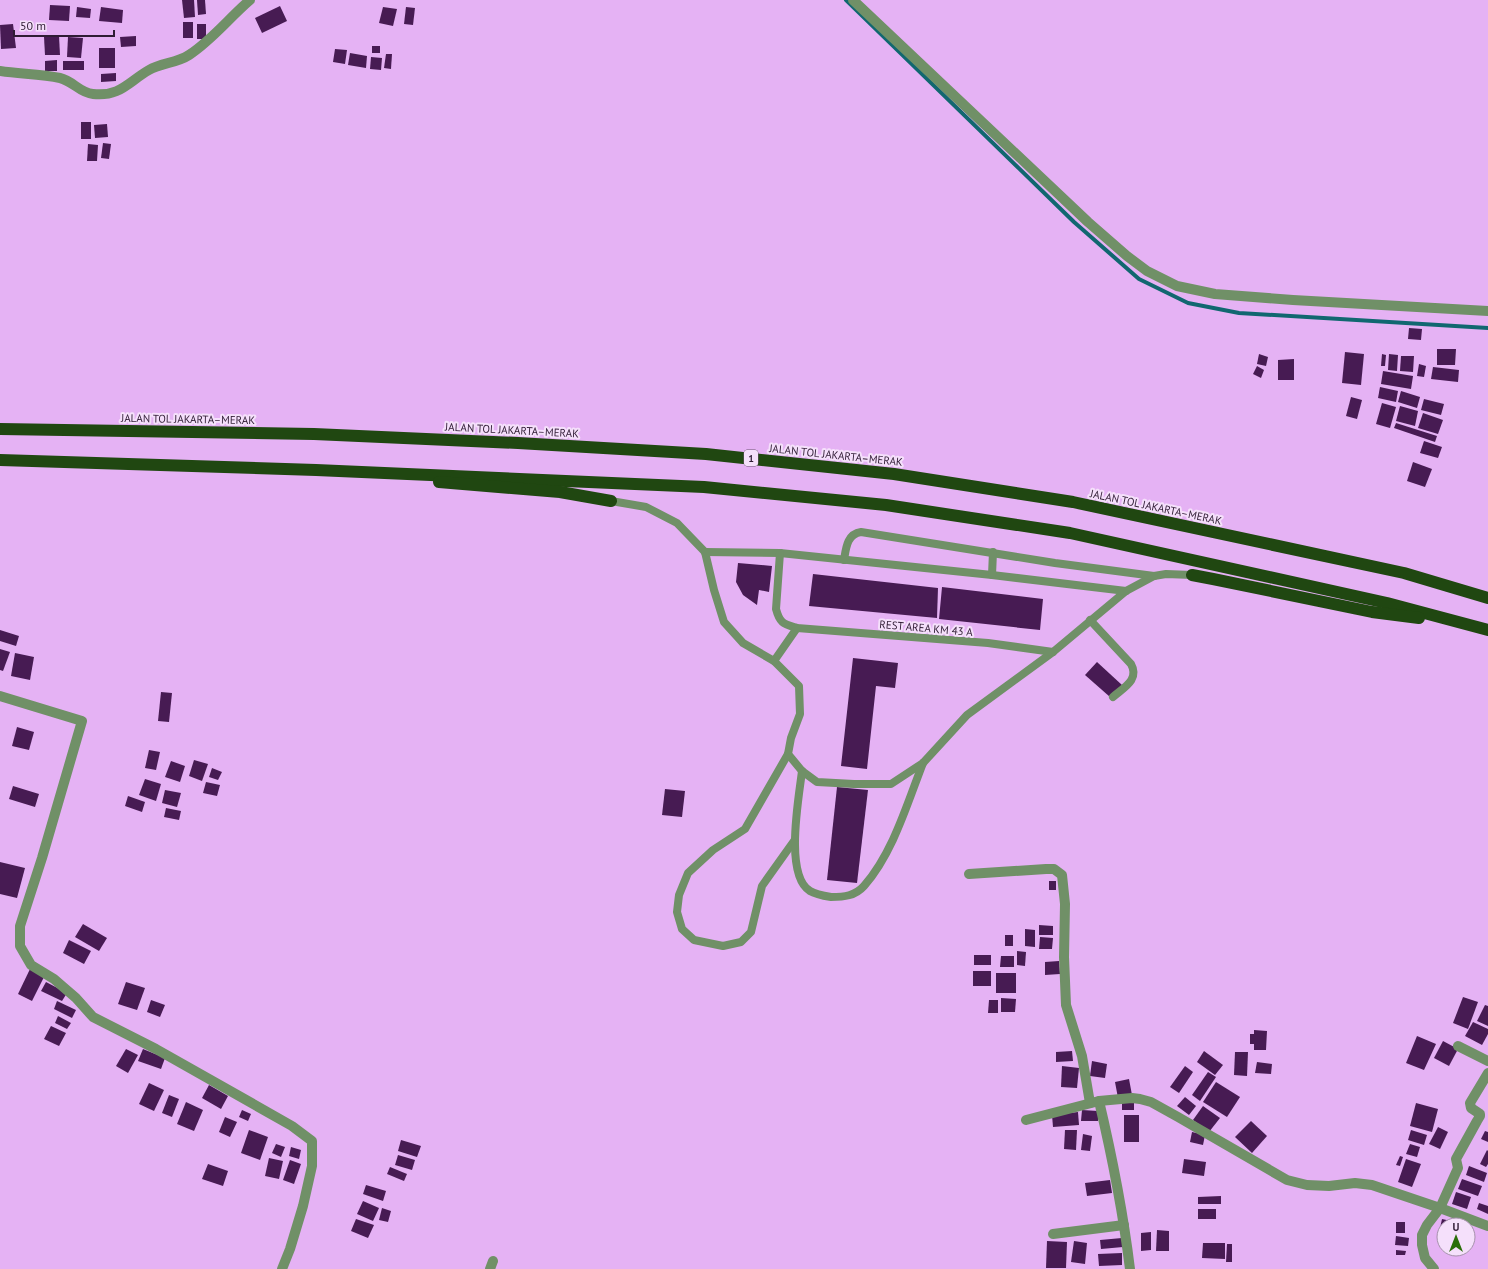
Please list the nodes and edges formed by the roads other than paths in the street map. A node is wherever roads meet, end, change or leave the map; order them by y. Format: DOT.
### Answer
graph roads {
  1 [pos="250,0"];
  2 [pos="853,0"];
  3 [pos="0,71"];
  4 [pos="1488,311"];
  5 [pos="0,429"];
  6 [pos="0,460"];
  7 [pos="316,470"];
  8 [pos="610,501"];
  9 [pos="705,552"];
  10 [pos="993,552"];
  11 [pos="780,553"];
  12 [pos="844,560"];
  13 [pos="992,575"];
  14 [pos="1154,576"];
  15 [pos="1192,576"];
  16 [pos="1126,591"];
  17 [pos="1488,598"];
  18 [pos="1090,620"];
  19 [pos="797,628"];
  20 [pos="1483,628"];
  21 [pos="1053,652"];
  22 [pos="774,661"];
  23 [pos="0,696"];
  24 [pos="1113,697"];
  25 [pos="788,754"];
  26 [pos="923,764"];
  27 [pos="802,770"];
  28 [pos="794,841"];
  29 [pos="968,874"];
  30 [pos="1458,1046"];
  31 [pos="1488,1061"];
  32 [pos="1488,1073"];
  33 [pos="1095,1102"];
  34 [pos="1026,1120"];
  35 [pos="1440,1208"];
  36 [pos="1124,1225"];
  37 [pos="1488,1226"];
  38 [pos="1053,1234"];
  39 [pos="282,1269"];
  40 [pos="1130,1269"];
  41 [pos="1434,1269"];
  1 -- 3 [label="street"];
  2 -- 4 [label="street"];
  5 -- 17 [label="highway, JALAN TOL JAKARTA–MERAK / 1"];
  6 -- 7 [label="highway"];
  7 -- 8 [label="highway"];
  7 -- 20 [label="highway"];
  8 -- 9 [label="lane"];
  9 -- 11 [label="lane"];
  9 -- 22 [label="lane"];
  10 -- 12 [label="lane"];
  10 -- 13 [label="lane"];
  10 -- 14 [label="lane"];
  11 -- 12 [label="lane"];
  11 -- 19 [label="lane, REST AREA KM 43 A"];
  12 -- 13 [label="lane"];
  13 -- 16 [label="lane"];
  14 -- 15 [label="lane"];
  14 -- 16 [label="lane"];
  15 -- 20 [label="highway"];
  16 -- 18 [label="lane"];
  18 -- 21 [label="lane"];
  18 -- 24 [label="lane"];
  19 -- 21 [label="lane, REST AREA KM 43 A"];
  19 -- 22 [label="lane"];
  21 -- 26 [label="lane"];
  22 -- 25 [label="lane"];
  23 -- 39 [label="street"];
  25 -- 27 [label="lane"];
  25 -- 28 [label="lane"];
  26 -- 27 [label="lane"];
  26 -- 28 [label="lane"];
  27 -- 28 [label="lane"];
  29 -- 33 [label="street"];
  30 -- 31 [label="street"];
  32 -- 35 [label="street"];
  33 -- 34 [label="street"];
  33 -- 35 [label="street"];
  33 -- 36 [label="street"];
  35 -- 37 [label="street"];
  35 -- 41 [label="street"];
  36 -- 38 [label="street"];
  36 -- 40 [label="street"];
}
